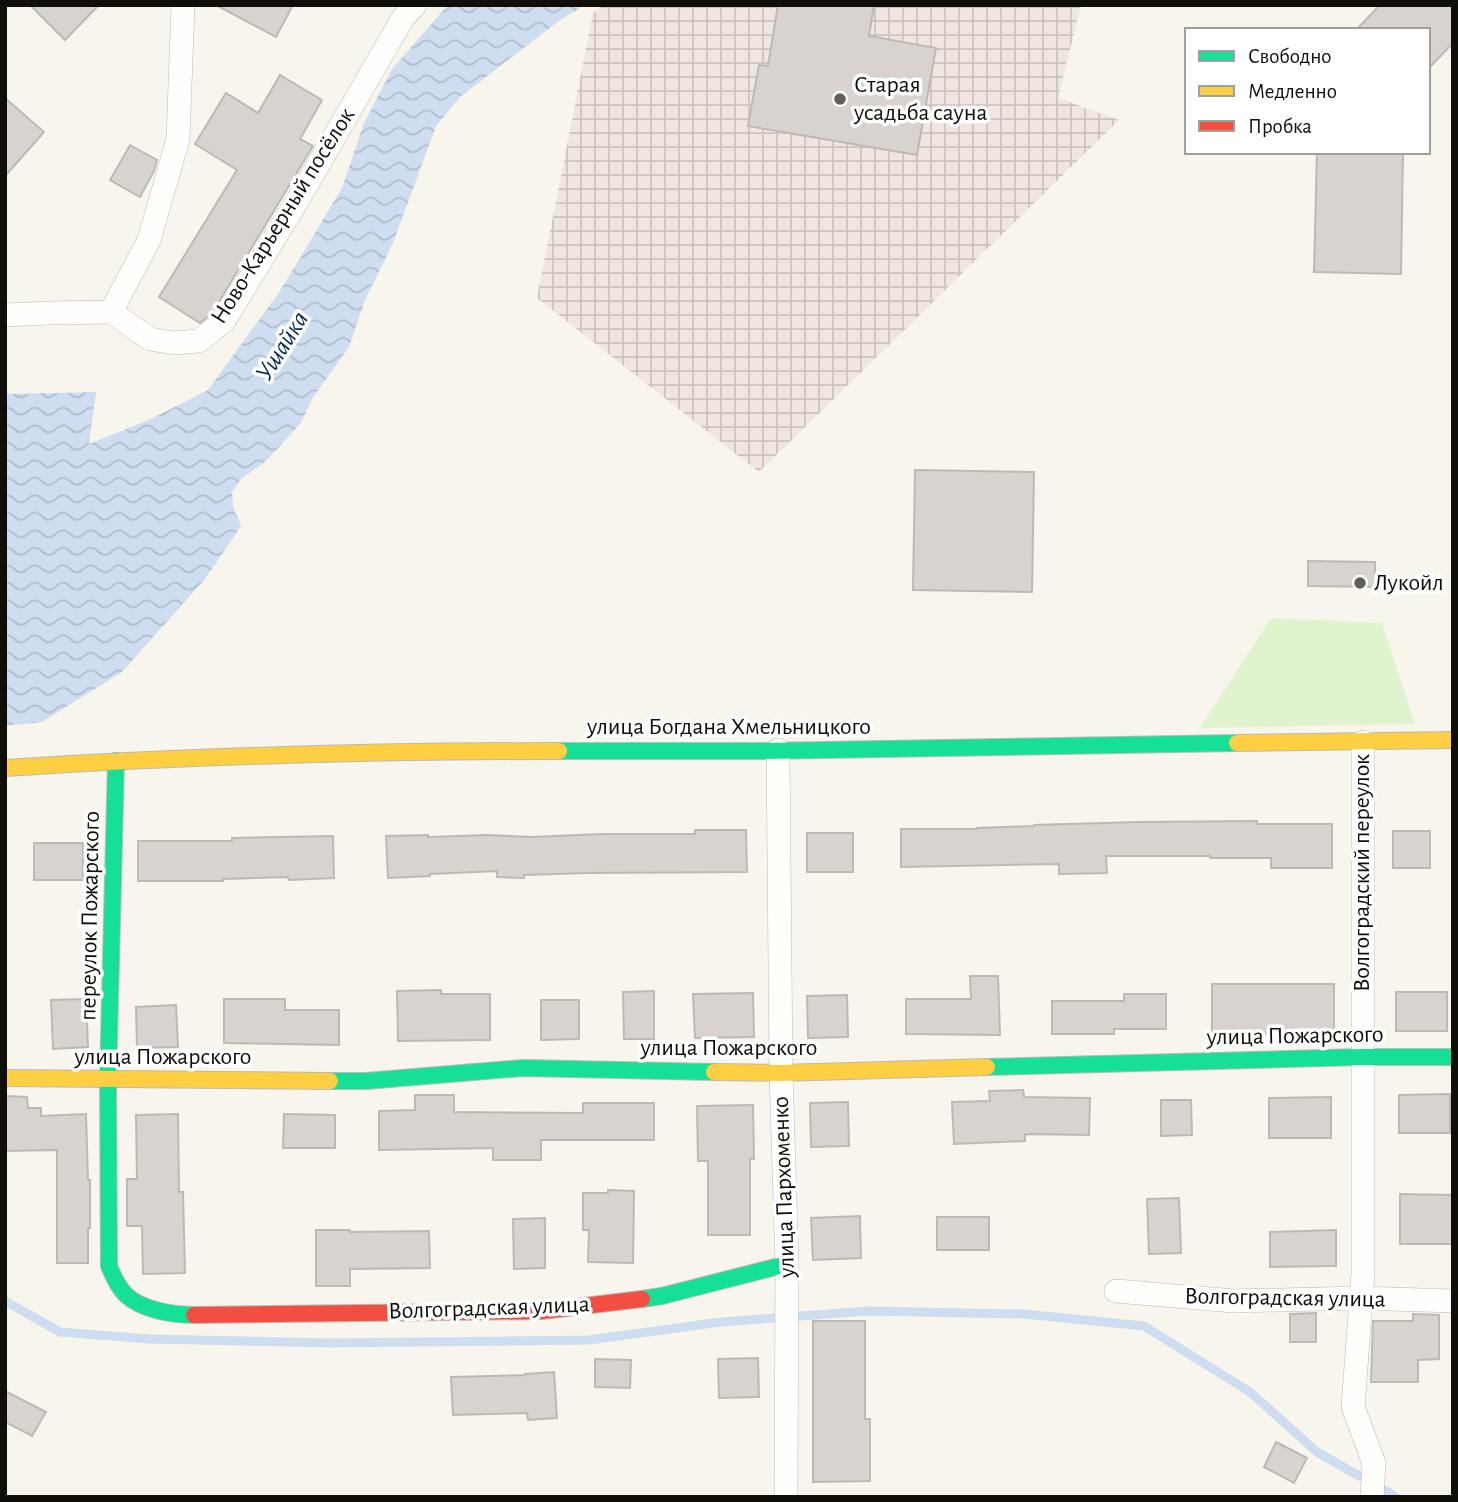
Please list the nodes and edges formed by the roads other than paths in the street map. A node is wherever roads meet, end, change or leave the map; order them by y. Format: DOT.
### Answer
graph roads {
  1 [pos="183,5"];
  2 [pos="415,5"];
  3 [pos="111,312"];
  4 [pos="5,315"];
  5 [pos="1453,740"];
  6 [pos="1363,742"];
  7 [pos="778,750"];
  8 [pos="116,761"];
  9 [pos="5,768"];
  10 [pos="1362,1057"];
  11 [pos="1453,1057"];
  12 [pos="780,1073"];
  13 [pos="5,1079"];
  14 [pos="108,1079"];
  15 [pos="787,1264"];
  16 [pos="1116,1291"];
  17 [pos="1360,1298"];
  18 [pos="1453,1301"];
  19 [pos="187,1315"];
  20 [pos="786,1497"];
  21 [pos="1372,1497"];
  1 -- 3 [label="street"];
  2 -- 3 [label="street, Ново-Карьерный посёлок"];
  3 -- 4 [label="street"];
  5 -- 6 [label="street, улица Богдана Хмельницкого"];
  6 -- 7 [label="street, улица Богдана Хмельницкого"];
  6 -- 10 [label="street, Волгоградский переулок"];
  7 -- 8 [label="street, улица Богдана Хмельницкого"];
  7 -- 12 [label="street, улица Пархоменко"];
  8 -- 9 [label="street, улица Богдана Хмельницкого"];
  8 -- 14 [label="street, переулок Пожарского"];
  10 -- 11 [label="street, улица Пожарского"];
  10 -- 12 [label="street, улица Пожарского"];
  10 -- 17 [label="street, Волгоградский переулок"];
  12 -- 14 [label="street, улица Пожарского"];
  12 -- 15 [label="street, улица Пархоменко"];
  13 -- 14 [label="street, улица Пожарского"];
  14 -- 19 [label="street, переулок Пожарского"];
  15 -- 19 [label="street, Волгоградская улица"];
  15 -- 20 [label="street, улица Пархоменко"];
  16 -- 17 [label="street, Волгоградская улица"];
  17 -- 18 [label="street, Волгоградская улица"];
  17 -- 21 [label="street, Волгоградский переулок"];
}
